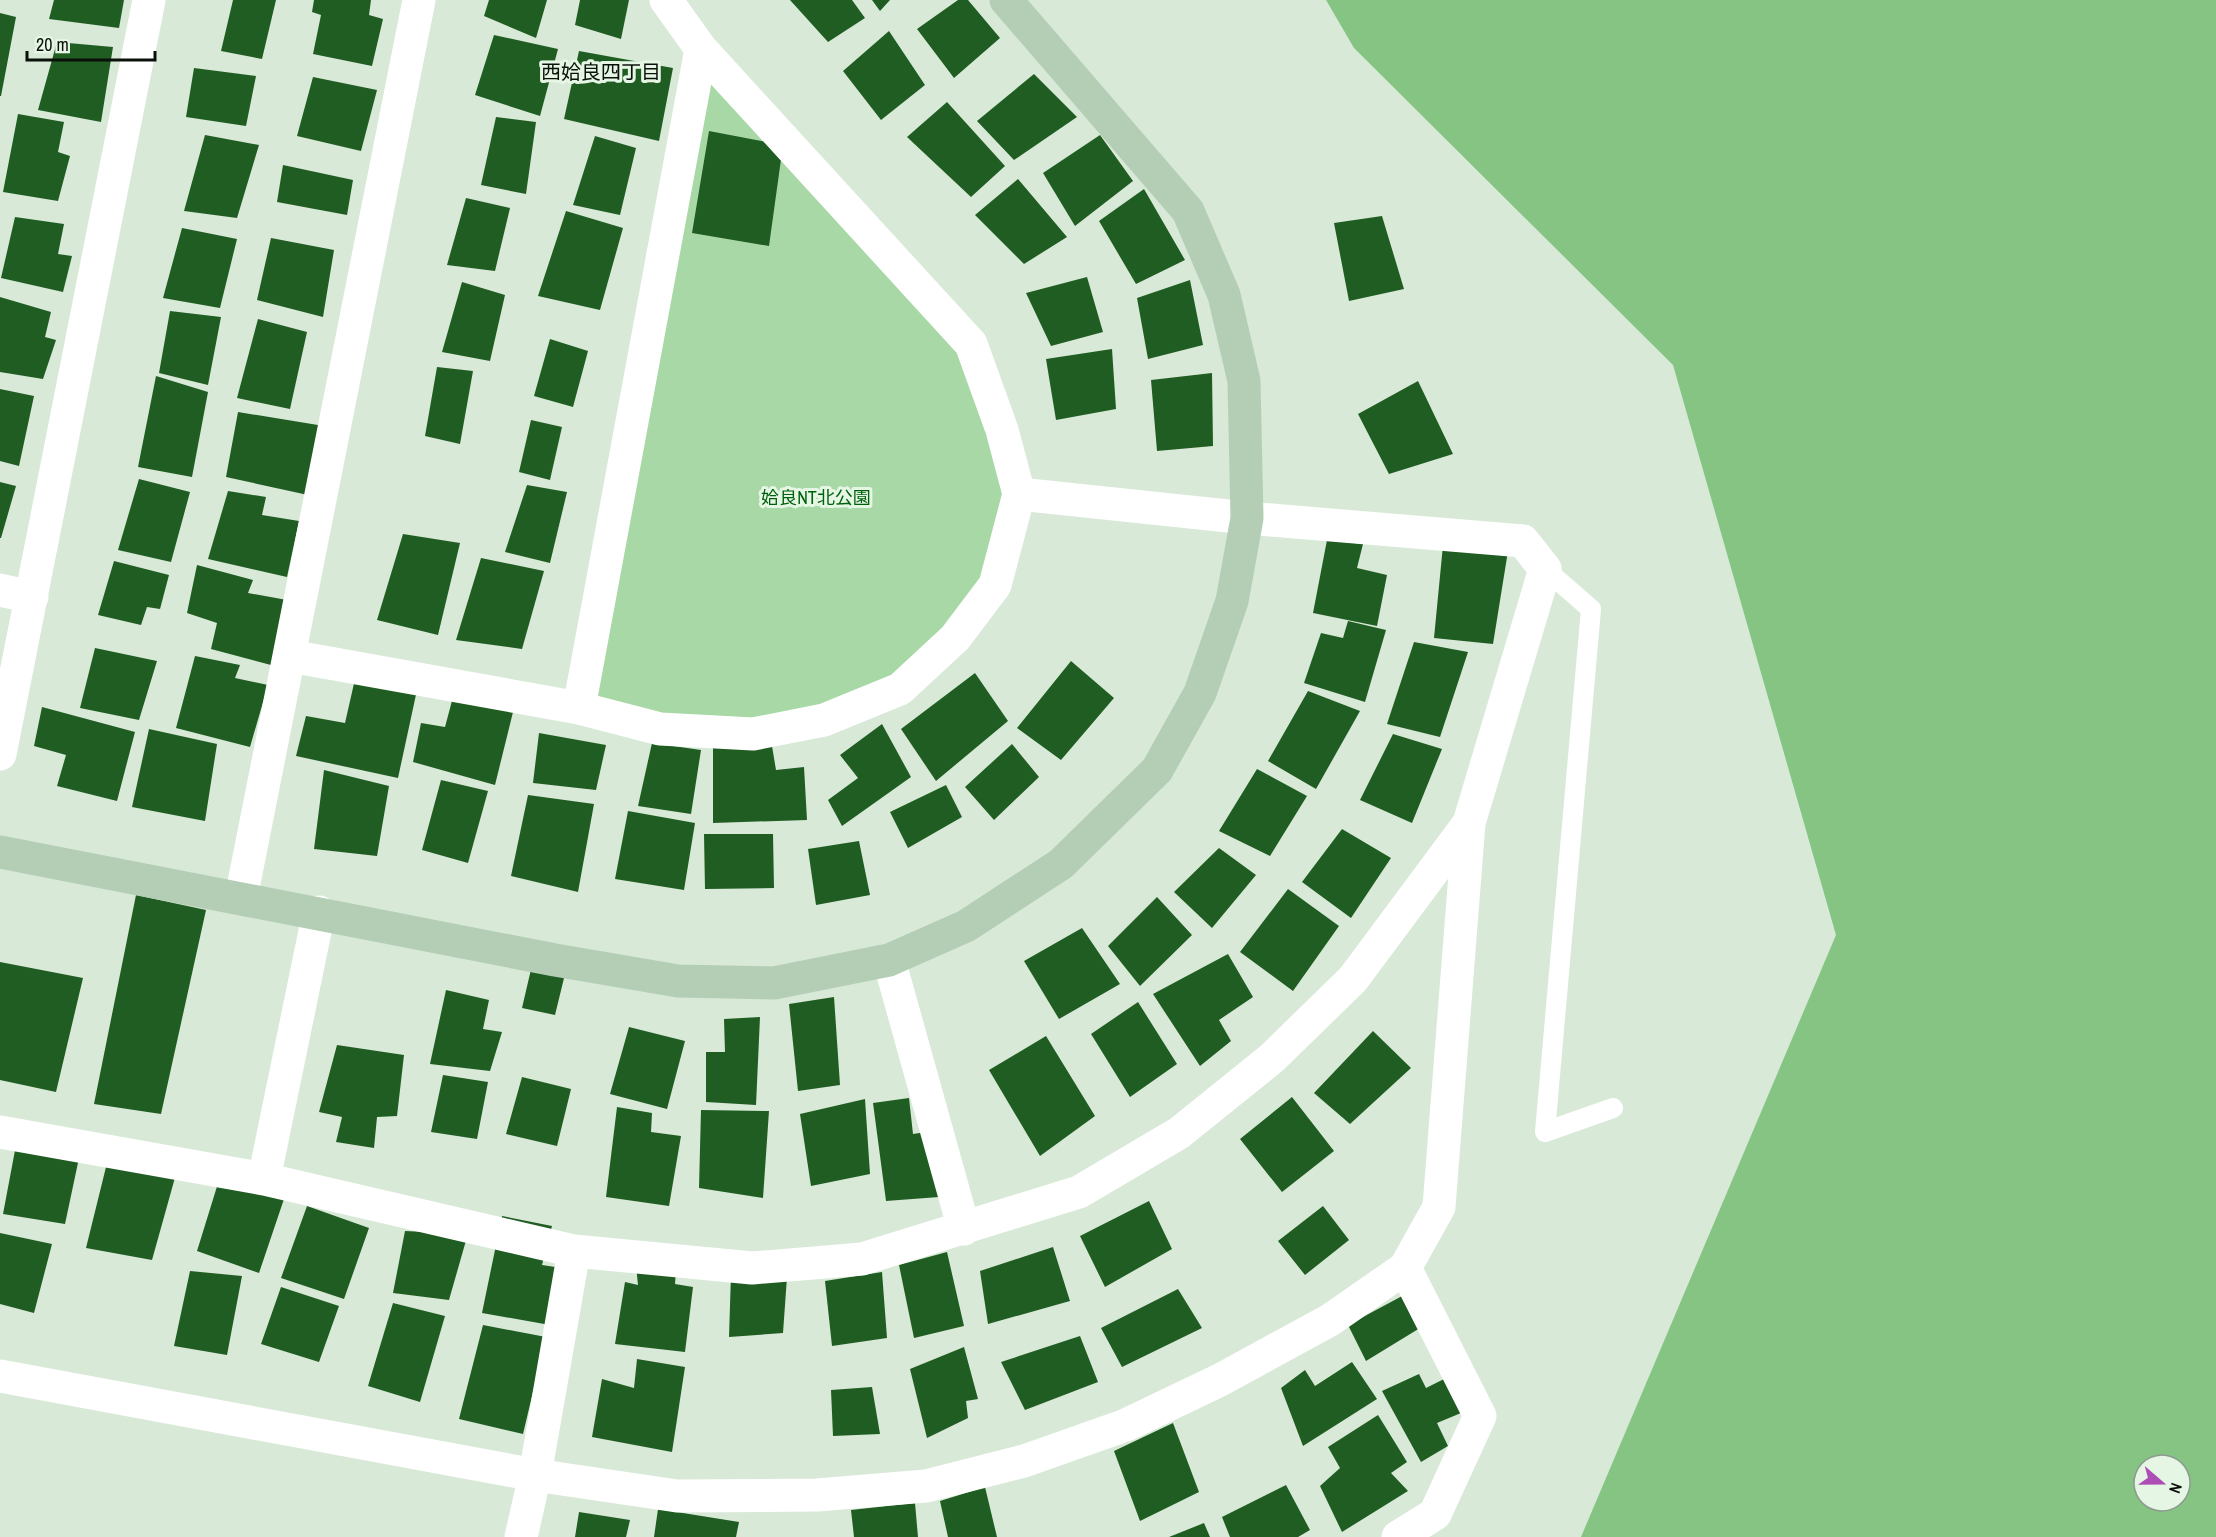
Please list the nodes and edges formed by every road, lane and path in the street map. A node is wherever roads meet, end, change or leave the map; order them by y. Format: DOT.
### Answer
graph roads {
  1 [pos="150,0"];
  2 [pos="418,0"];
  3 [pos="666,0"];
  4 [pos="1006,0"];
  5 [pos="701,49"];
  6 [pos="1019,494"];
  7 [pos="1247,518"];
  8 [pos="1545,569"];
  9 [pos="0,590"];
  10 [pos="32,597"];
  11 [pos="290,656"];
  12 [pos="579,708"];
  13 [pos="0,754"];
  14 [pos="1469,823"];
  15 [pos="0,852"];
  16 [pos="241,898"];
  17 [pos="319,912"];
  18 [pos="889,960"];
  19 [pos="1613,1108"];
  20 [pos="0,1132"];
  21 [pos="264,1179"];
  22 [pos="964,1229"];
  23 [pos="574,1251"];
  24 [pos="1405,1268"];
  25 [pos="0,1376"];
  26 [pos="535,1475"];
  27 [pos="521,1537"];
  28 [pos="1398,1537"];
  1 -- 10 [label="street"];
  2 -- 11 [label="street"];
  3 -- 5 [label="street"];
  4 -- 7 [label="street"];
  5 -- 6 [label="street"];
  5 -- 12 [label="street"];
  6 -- 7 [label="street"];
  6 -- 12 [label="street"];
  7 -- 8 [label="street"];
  7 -- 18 [label="street"];
  8 -- 14 [label="street"];
  8 -- 19 [label="lane"];
  9 -- 10 [label="street"];
  10 -- 13 [label="street"];
  11 -- 12 [label="street"];
  11 -- 16 [label="street"];
  14 -- 22 [label="street"];
  14 -- 24 [label="street"];
  15 -- 16 [label="street"];
  16 -- 17 [label="street"];
  17 -- 18 [label="street"];
  17 -- 21 [label="street"];
  18 -- 22 [label="street"];
  20 -- 21 [label="street"];
  21 -- 23 [label="street"];
  22 -- 23 [label="street"];
  23 -- 26 [label="street"];
  24 -- 26 [label="street"];
  24 -- 28 [label="street"];
  25 -- 26 [label="street"];
  26 -- 27 [label="street"];
}
